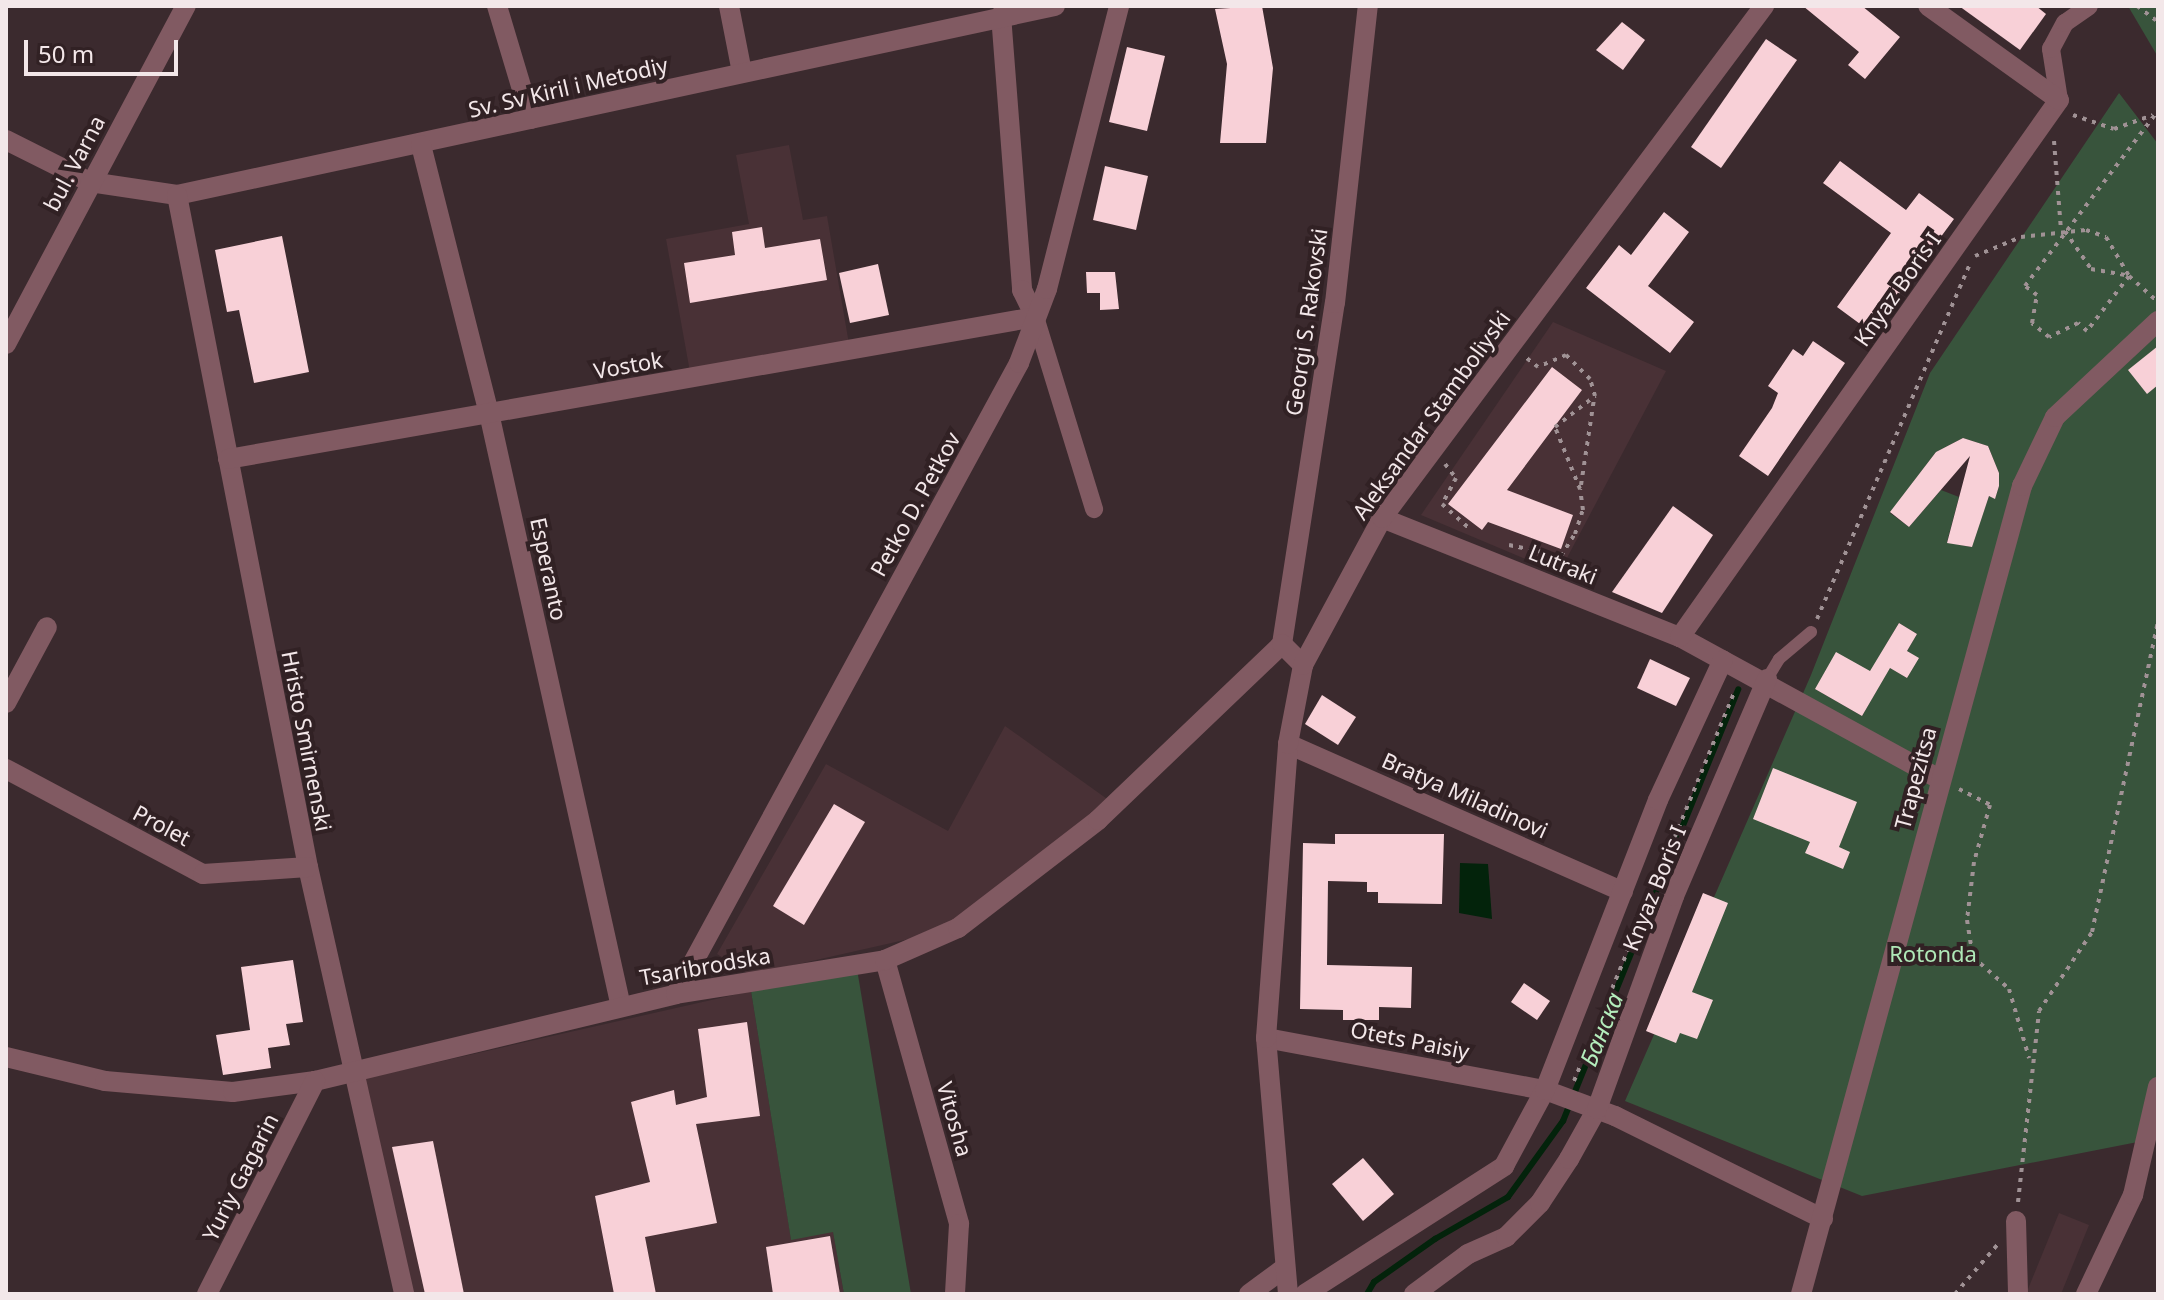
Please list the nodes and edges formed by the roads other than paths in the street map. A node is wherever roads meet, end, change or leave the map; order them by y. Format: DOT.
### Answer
graph roads {
  1 [pos="186,6"];
  2 [pos="497,6"];
  3 [pos="729,6"];
  4 [pos="1055,6"];
  5 [pos="1119,6"];
  6 [pos="1368,6"];
  7 [pos="1764,6"];
  8 [pos="1928,6"];
  9 [pos="2089,6"];
  10 [pos="1001,15"];
  11 [pos="742,72"];
  12 [pos="2059,100"];
  13 [pos="531,119"];
  14 [pos="6,140"];
  15 [pos="421,145"];
  16 [pos="90,182"];
  17 [pos="177,195"];
  18 [pos="1035,317"];
  19 [pos="2158,321"];
  20 [pos="6,344"];
  21 [pos="489,413"];
  22 [pos="228,459"];
  23 [pos="1094,509"];
  24 [pos="1382,518"];
  25 [pos="47,627"];
  26 [pos="1811,632"];
  27 [pos="1680,637"];
  28 [pos="1282,644"];
  29 [pos="1723,660"];
  30 [pos="1303,665"];
  31 [pos="1767,679"];
  32 [pos="6,703"];
  33 [pos="1288,744"];
  34 [pos="6,769"];
  35 [pos="1939,779"];
  36 [pos="308,867"];
  37 [pos="1623,892"];
  38 [pos="885,960"];
  39 [pos="676,994"];
  40 [pos="621,1007"];
  41 [pos="1266,1038"];
  42 [pos="6,1057"];
  43 [pos="351,1069"];
  44 [pos="315,1081"];
  45 [pos="2158,1087"];
  46 [pos="1552,1093"];
  47 [pos="1593,1108"];
  48 [pos="2152,1152"];
  49 [pos="1823,1219"];
  50 [pos="2016,1221"];
  51 [pos="1283,1269"];
  52 [pos="207,1294"];
  53 [pos="404,1294"];
  54 [pos="955,1294"];
  55 [pos="1249,1294"];
  56 [pos="1288,1294"];
  57 [pos="1305,1294"];
  58 [pos="1414,1294"];
  59 [pos="1801,1294"];
  60 [pos="2018,1294"];
  61 [pos="2086,1294"];
  1 -- 16 [label="street, bul. Varna"];
  2 -- 13 [label="street"];
  3 -- 11 [label="street"];
  4 -- 10 [label="street, Sv. Sv Kiril i Metodiy"];
  5 -- 18 [label="street, Petko D. Petkov"];
  6 -- 28 [label="street, Georgi S. Rakovski"];
  7 -- 24 [label="street, Aleksandar Stamboliyski"];
  8 -- 12 [label="street"];
  9 -- 12 [label="street"];
  10 -- 11 [label="street, Sv. Sv Kiril i Metodiy"];
  10 -- 18 [label="street"];
  11 -- 13 [label="street, Sv. Sv Kiril i Metodiy"];
  12 -- 27 [label="street, Knyaz Boris I"];
  13 -- 15 [label="street, Sv. Sv Kiril i Metodiy"];
  14 -- 16 [label="street, Sv. Sv Kiril i Metodiy"];
  15 -- 17 [label="street, Sv. Sv Kiril i Metodiy"];
  15 -- 21 [label="street, Esperanto"];
  16 -- 17 [label="street, Sv. Sv Kiril i Metodiy"];
  16 -- 20 [label="street, bul. Varna"];
  17 -- 22 [label="street, Hristo Smirnenski"];
  18 -- 21 [label="street, Vostok"];
  18 -- 23 [label="street"];
  18 -- 39 [label="street, Petko D. Petkov"];
  19 -- 35 [label="street, Trapezitsa"];
  21 -- 22 [label="street, Vostok"];
  21 -- 40 [label="street, Esperanto"];
  22 -- 36 [label="street, Hristo Smirnenski"];
  24 -- 27 [label="street, Lutraki"];
  24 -- 30 [label="street, Aleksandar Stamboliyski"];
  25 -- 32 [label="street"];
  26 -- 31 [label="lane, Knyaz Boris I"];
  27 -- 29 [label="street, Lutraki"];
  28 -- 30 [label="street"];
  28 -- 38 [label="street, Tsaribrodska"];
  29 -- 31 [label="street, Lutraki"];
  29 -- 37 [label="street, Knyaz Boris I"];
  30 -- 33 [label="street, Aleksandar Stamboliyski"];
  31 -- 35 [label="street, Lutraki"];
  31 -- 47 [label="street, Knyaz Boris I"];
  33 -- 37 [label="street, Bratya Miladinovi"];
  33 -- 41 [label="street, Aleksandar Stamboliyski"];
  34 -- 36 [label="street, Prolet"];
  35 -- 49 [label="street, Trapezitsa"];
  36 -- 43 [label="street, Hristo Smirnenski"];
  37 -- 46 [label="street, Knyaz Boris I"];
  38 -- 39 [label="street, Tsaribrodska"];
  38 -- 54 [label="street, Vitosha"];
  39 -- 40 [label="street, Tsaribrodska"];
  40 -- 43 [label="street, Tsaribrodska"];
  41 -- 46 [label="street, Otets Paisiy"];
  41 -- 51 [label="street, Aleksandar Stamboliyski"];
  42 -- 44 [label="street, Tsaribrodska"];
  43 -- 44 [label="street, Tsaribrodska"];
  43 -- 53 [label="street, Hristo Smirnenski"];
  44 -- 52 [label="street, Yuriy Gagarin"];
  45 -- 48 [label="street"];
  46 -- 47 [label="street, Otets Paisiy"];
  46 -- 57 [label="street, Knyaz Boris I"];
  47 -- 49 [label="street"];
  47 -- 58 [label="street, Knyaz Boris I"];
  48 -- 61 [label="street"];
  49 -- 59 [label="street, Trapezitsa"];
  50 -- 60 [label="street"];
  51 -- 55 [label="street"];
  51 -- 56 [label="street, Aleksandar Stamboliyski"];
}
